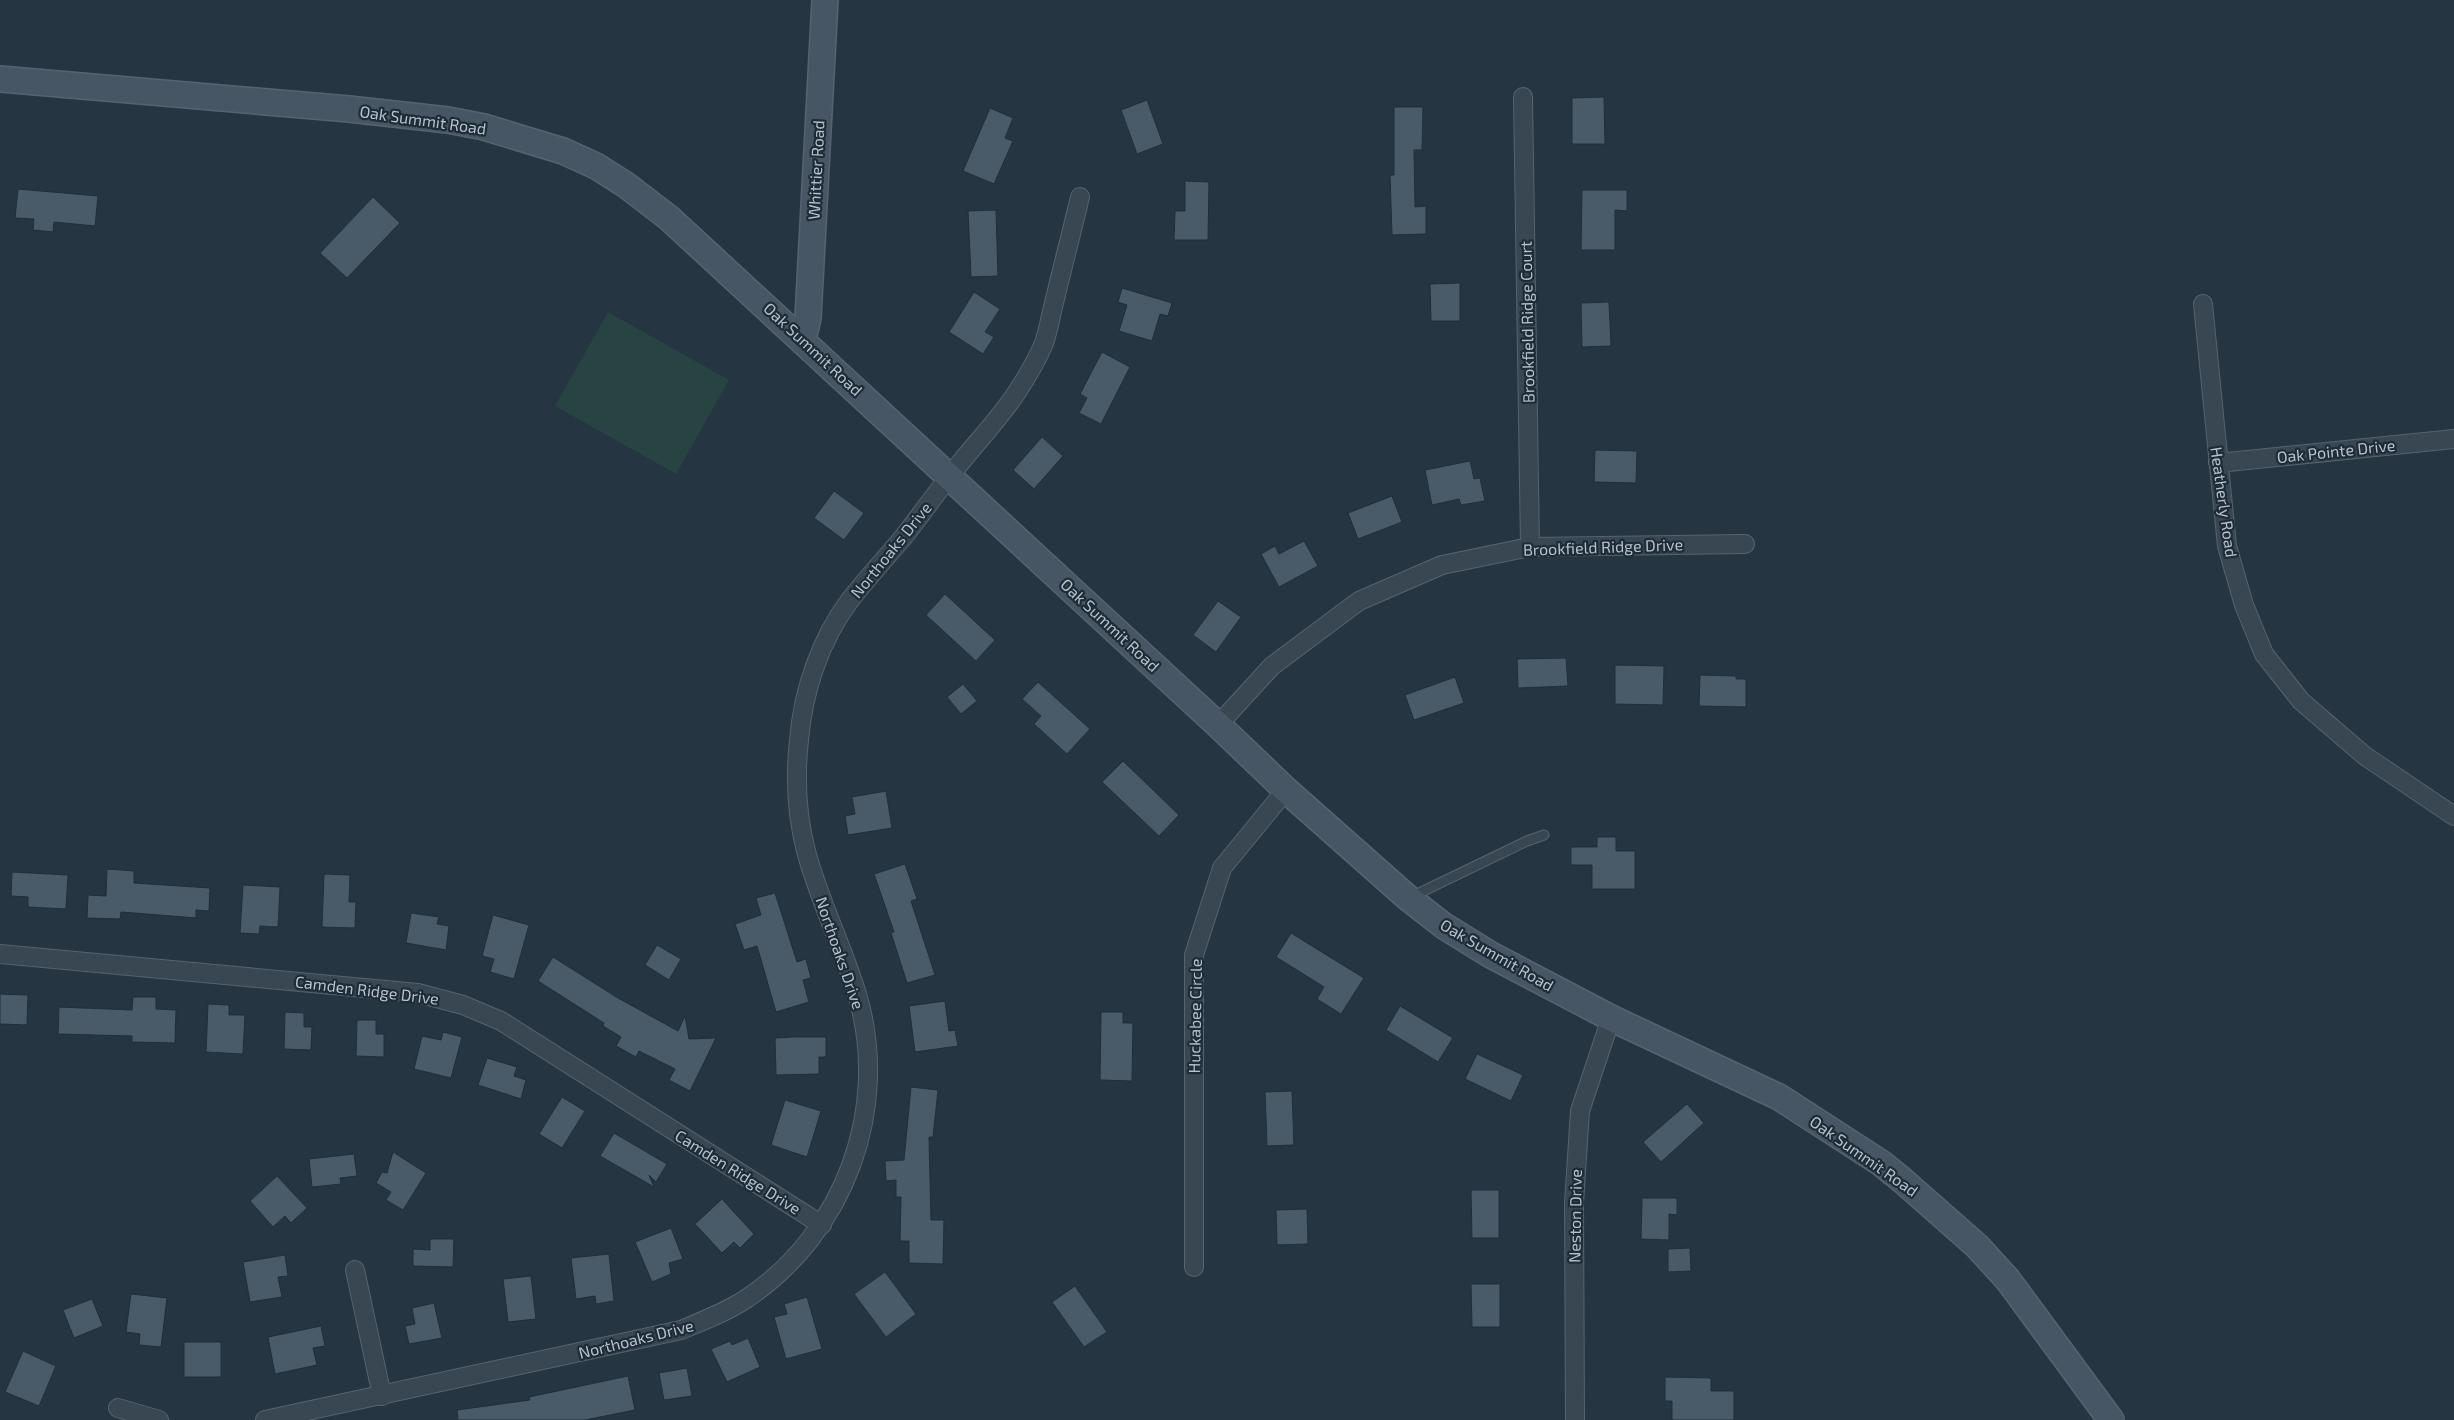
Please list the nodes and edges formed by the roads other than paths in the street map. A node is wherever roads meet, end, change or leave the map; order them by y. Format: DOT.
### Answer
graph roads {
  1 [pos="824,0"];
  2 [pos="0,80"];
  3 [pos="1523,97"];
  4 [pos="1080,197"];
  5 [pos="2203,304"];
  6 [pos="803,340"];
  7 [pos="2454,439"];
  8 [pos="2218,463"];
  9 [pos="950,476"];
  10 [pos="1745,544"];
  11 [pos="1530,547"];
  12 [pos="1218,725"];
  13 [pos="1286,790"];
  14 [pos="2454,816"];
  15 [pos="1544,836"];
  16 [pos="1408,898"];
  17 [pos="0,954"];
  18 [pos="1611,1018"];
  19 [pos="822,1225"];
  20 [pos="1194,1267"];
  21 [pos="355,1270"];
  22 [pos="382,1396"];
  23 [pos="118,1408"];
  24 [pos="159,1420"];
  25 [pos="265,1420"];
  26 [pos="1575,1420"];
  27 [pos="2111,1420"];
  1 -- 6 [label="main road, Whittier Road"];
  2 -- 6 [label="main road, Oak Summit Road"];
  3 -- 11 [label="street, Brookfield Ridge Court"];
  4 -- 9 [label="street, Northoaks Drive"];
  5 -- 8 [label="street, Heatherly Road"];
  6 -- 9 [label="main road, Oak Summit Road"];
  7 -- 8 [label="street, Oak Pointe Drive"];
  8 -- 14 [label="street, Heatherly Road"];
  9 -- 12 [label="main road, Oak Summit Road"];
  9 -- 19 [label="street, Northoaks Drive"];
  10 -- 11 [label="street, Brookfield Ridge Drive"];
  11 -- 12 [label="street, Brookfield Ridge Drive"];
  12 -- 13 [label="main road, Oak Summit Road"];
  13 -- 16 [label="main road, Oak Summit Road"];
  13 -- 20 [label="street, Huckabee Circle"];
  15 -- 16 [label="lane"];
  16 -- 18 [label="main road, Oak Summit Road"];
  17 -- 19 [label="street, Camden Ridge Drive"];
  18 -- 26 [label="street, Neston Drive"];
  18 -- 27 [label="main road, Oak Summit Road"];
  19 -- 22 [label="street, Northoaks Drive"];
  21 -- 22 [label="street"];
  22 -- 25 [label="street, Northoaks Drive"];
  23 -- 24 [label="street"];
}
